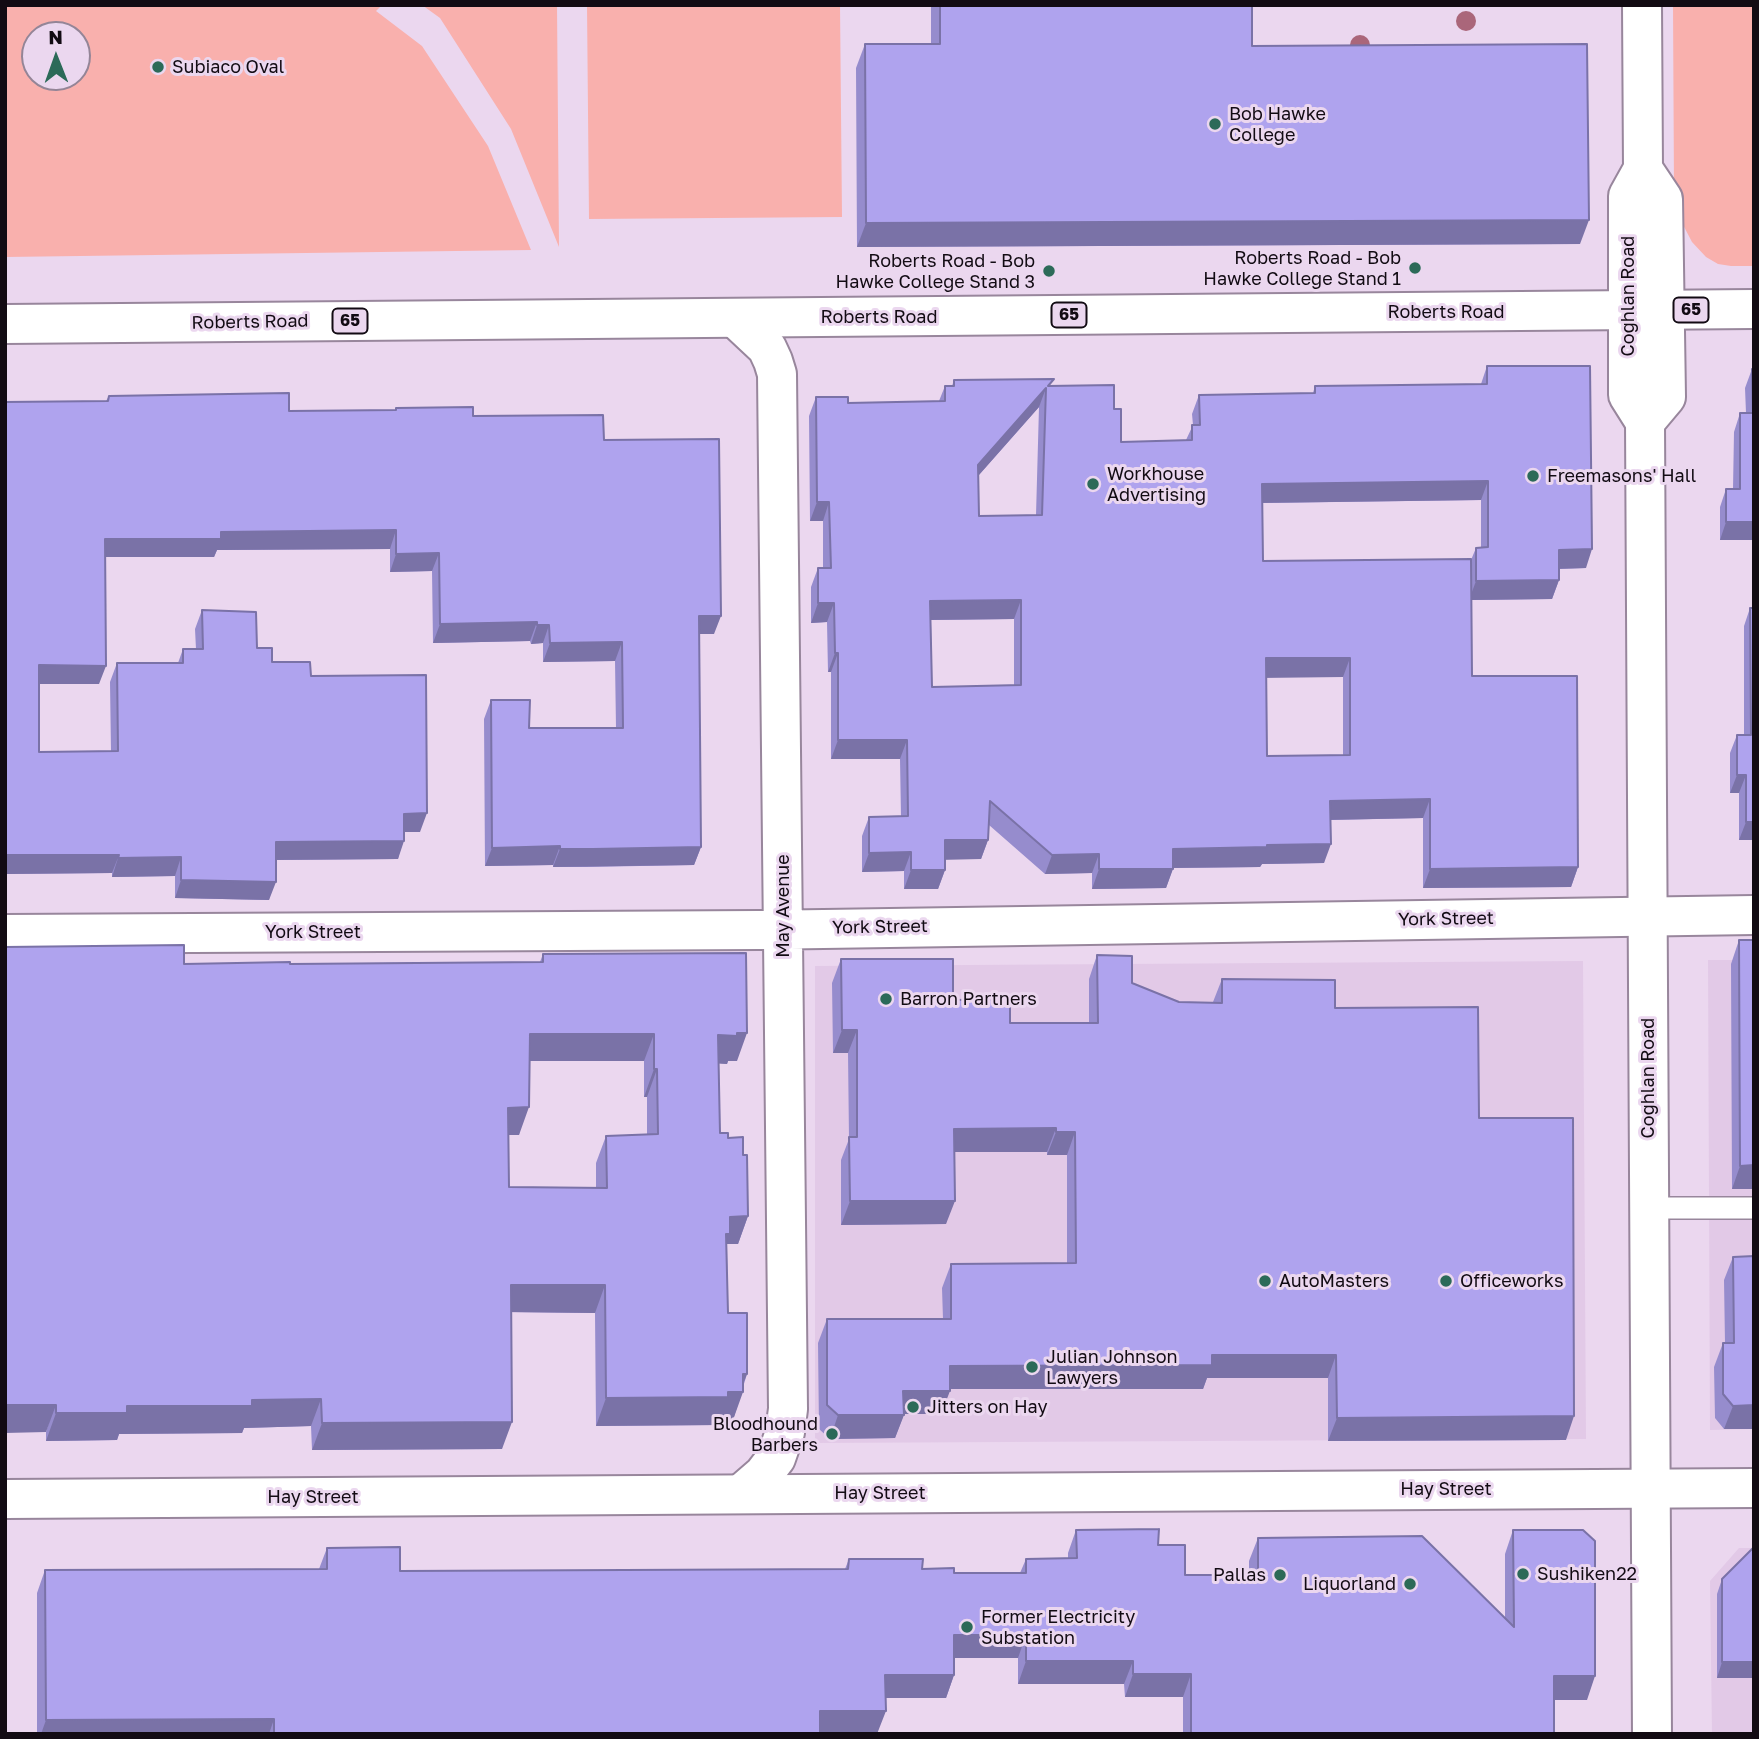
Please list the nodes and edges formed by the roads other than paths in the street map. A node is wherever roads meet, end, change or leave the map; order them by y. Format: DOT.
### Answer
graph roads {
  1 [pos="1642,5"];
  2 [pos="1646,310"];
  3 [pos="1754,310"];
  4 [pos="735,318"];
  5 [pos="5,324"];
  6 [pos="1754,915"];
  7 [pos="1648,917"];
  8 [pos="783,929"];
  9 [pos="5,933"];
  10 [pos="1649,1208"];
  11 [pos="1754,1208"];
  12 [pos="1650,1488"];
  13 [pos="1754,1488"];
  14 [pos="741,1494"];
  15 [pos="5,1499"];
  16 [pos="1652,1734"];
  1 -- 2 [label="street, Coghlan Road"];
  2 -- 3 [label="street, Roberts Road / 65"];
  2 -- 4 [label="street, Roberts Road / 65"];
  2 -- 7 [label="street, Coghlan Road"];
  4 -- 5 [label="street, Roberts Road / 65"];
  4 -- 8 [label="street, May Avenue"];
  6 -- 7 [label="street, York Street"];
  7 -- 8 [label="street, York Street"];
  7 -- 10 [label="street, Coghlan Road"];
  8 -- 9 [label="street, York Street"];
  8 -- 14 [label="street, May Avenue"];
  10 -- 11 [label="lane"];
  10 -- 12 [label="street, Coghlan Road"];
  12 -- 13 [label="street, Hay Street"];
  12 -- 14 [label="street, Hay Street"];
  12 -- 16 [label="street, Coghlan Road"];
  14 -- 15 [label="street, Hay Street"];
}
